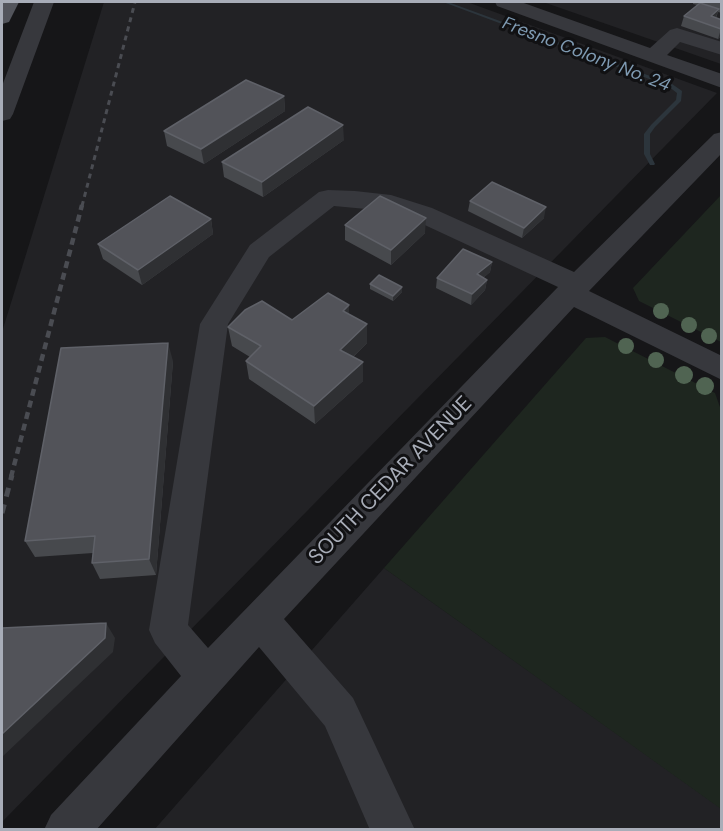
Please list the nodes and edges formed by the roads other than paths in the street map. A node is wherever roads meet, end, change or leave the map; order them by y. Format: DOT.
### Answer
graph roads {
  1 [pos="9,2"];
  2 [pos="44,2"];
  3 [pos="504,2"];
  4 [pos="2,18"];
  5 [pos="722,50"];
  6 [pos="653,57"];
  7 [pos="722,82"];
  8 [pos="2,114"];
  9 [pos="722,139"];
  10 [pos="574,289"];
  11 [pos="722,369"];
  12 [pos="260,619"];
  13 [pos="207,677"];
  14 [pos="66,830"];
  15 [pos="393,830"];
  1 -- 4 [label="main road"];
  2 -- 8 [label="street"];
  3 -- 6 [label="street"];
  5 -- 6 [label="street"];
  6 -- 7 [label="street"];
  9 -- 10 [label="street, SOUTH CEDAR AVENUE"];
  10 -- 11 [label="street"];
  10 -- 12 [label="street, SOUTH CEDAR AVENUE"];
  10 -- 13 [label="street"];
  12 -- 13 [label="street, SOUTH CEDAR AVENUE"];
  12 -- 15 [label="street"];
  13 -- 14 [label="street, SOUTH CEDAR AVENUE"];
}
